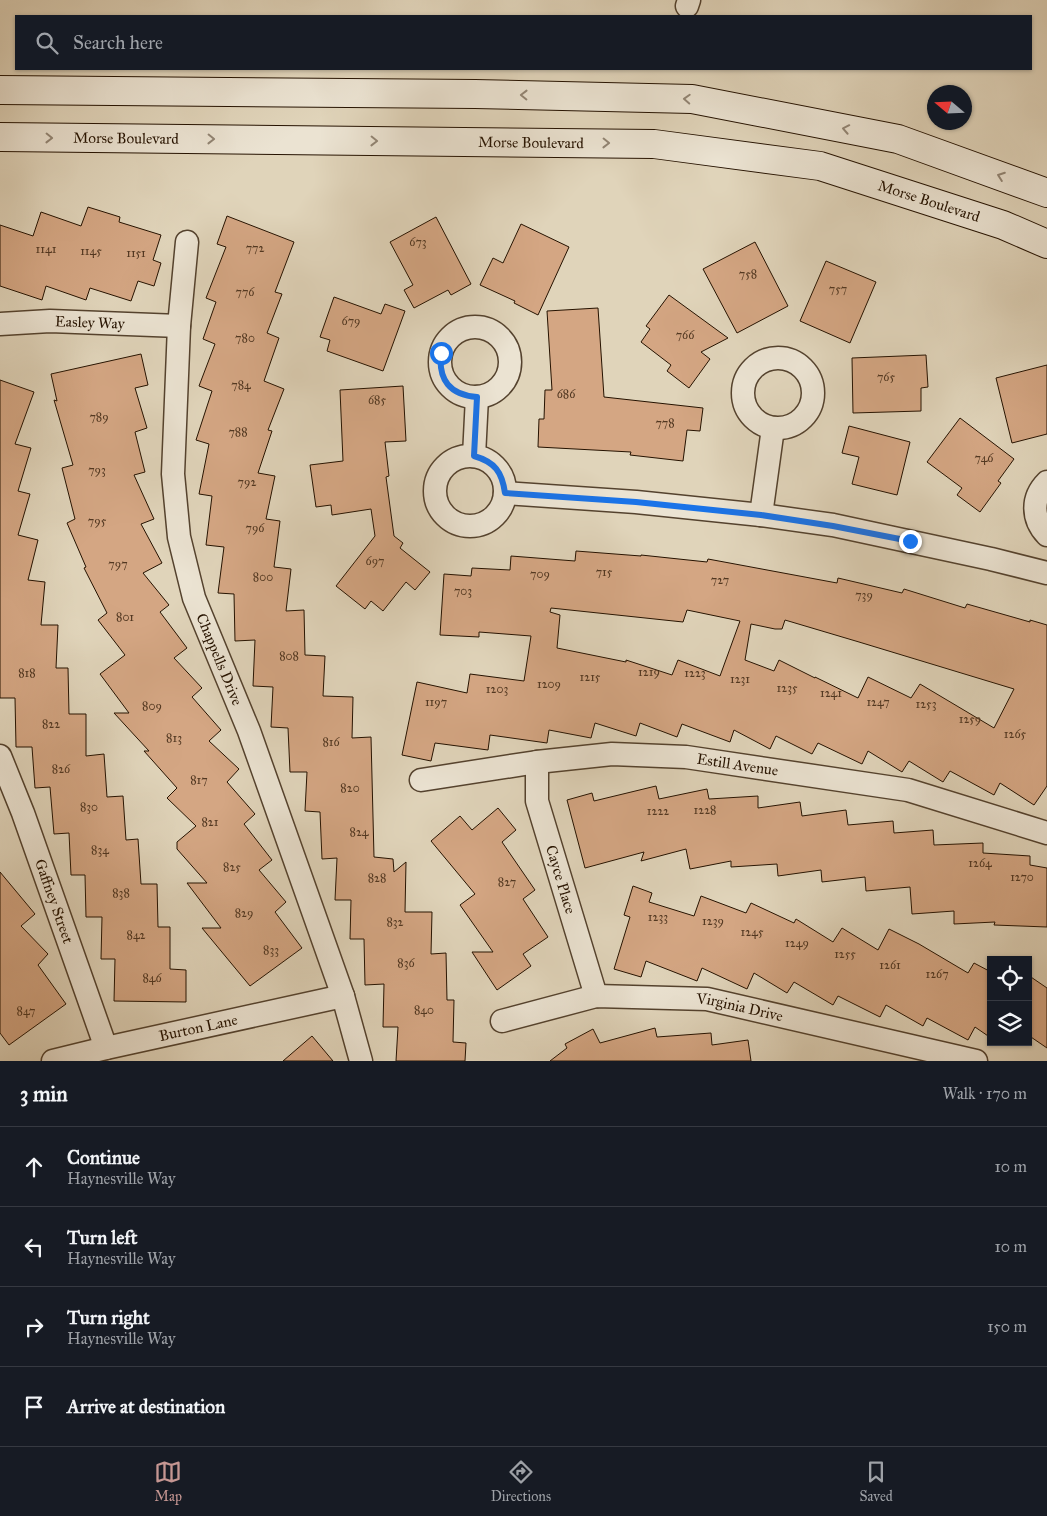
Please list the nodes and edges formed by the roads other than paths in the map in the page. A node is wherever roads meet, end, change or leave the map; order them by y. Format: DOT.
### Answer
graph roads {
  1 [pos="0,90"];
  2 [pos="0,137"];
  3 [pos="1047,193"];
  4 [pos="187,242"];
  5 [pos="1047,244"];
  6 [pos="0,324"];
  7 [pos="179,326"];
  8 [pos="477,397"];
  9 [pos="773,428"];
  10 [pos="474,456"];
  11 [pos="1047,482"];
  12 [pos="505,493"];
  13 [pos="761,515"];
  14 [pos="1047,535"];
  15 [pos="1047,573"];
  16 [pos="0,756"];
  17 [pos="537,762"];
  18 [pos="421,780"];
  19 [pos="1047,833"];
  20 [pos="343,996"];
  21 [pos="596,996"];
  22 [pos="502,1021"];
  23 [pos="106,1048"];
  24 [pos="53,1061"];
  25 [pos="361,1061"];
  26 [pos="976,1061"];
  3 -- 1 [label="main road, one-way"];
  2 -- 5 [label="main road, Morse Boulevard, one-way"];
  4 -- 7 [label="street, Chappells Drive"];
  6 -- 7 [label="street, Easley Way"];
  7 -- 20 [label="street, Chappells Drive"];
  8 -- 10 [label="street"];
  9 -- 13 [label="street"];
  10 -- 12 [label="street"];
  10 -- 12 [label="street"];
  11 -- 14 [label="street"];
  12 -- 13 [label="street"];
  13 -- 15 [label="street"];
  16 -- 23 [label="street, Gaffney Street"];
  17 -- 18 [label="street, Estill Avenue"];
  17 -- 19 [label="street, Estill Avenue"];
  17 -- 21 [label="street, Cayce Place"];
  20 -- 23 [label="street, Burton Lane"];
  20 -- 25 [label="street, Chappells Drive"];
  21 -- 22 [label="street, Virginia Drive"];
  21 -- 26 [label="street, Virginia Drive"];
  23 -- 24 [label="street, Burton Lane"];
}
